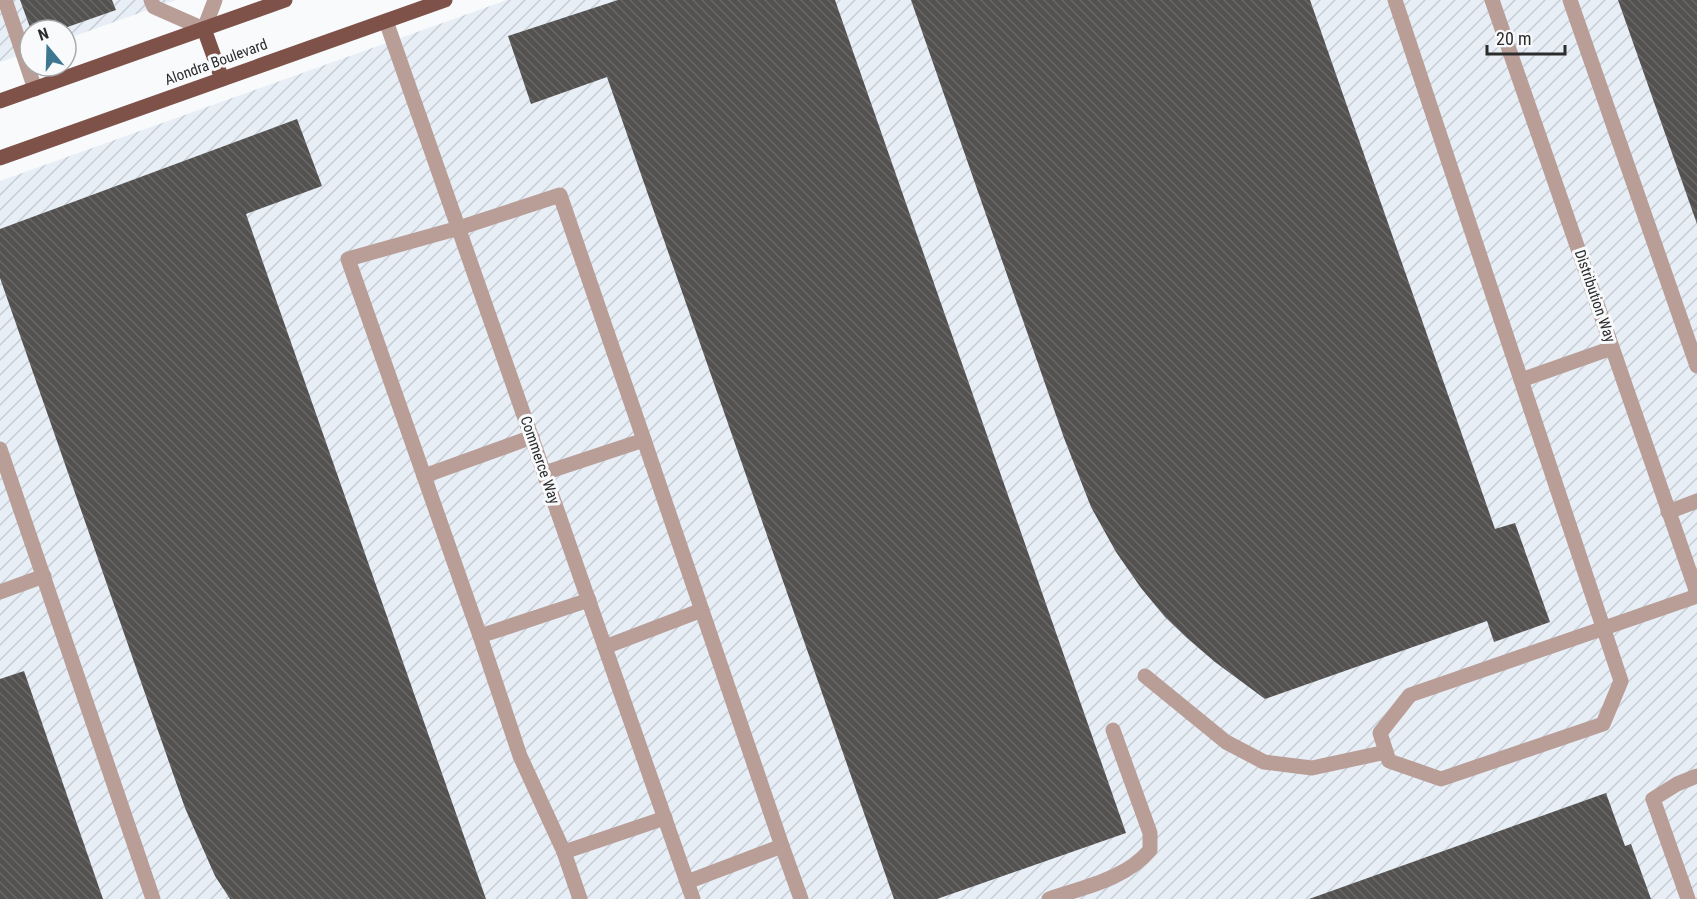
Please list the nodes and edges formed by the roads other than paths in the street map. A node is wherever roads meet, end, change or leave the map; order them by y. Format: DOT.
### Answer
graph roads {
  1 [pos="4,0"];
  2 [pos="151,0"];
  3 [pos="214,0"];
  4 [pos="285,0"];
  5 [pos="445,0"];
  6 [pos="1395,0"];
  7 [pos="1492,0"];
  8 [pos="1570,0"];
  9 [pos="386,21"];
  10 [pos="204,29"];
  11 [pos="222,79"];
  12 [pos="35,89"];
  13 [pos="0,101"];
  14 [pos="0,158"];
  15 [pos="459,228"];
  16 [pos="1612,348"];
  17 [pos="1697,366"];
  18 [pos="1521,380"];
  19 [pos="532,437"];
  20 [pos="644,440"];
  21 [pos="0,449"];
  22 [pos="544,473"];
  23 [pos="424,476"];
  24 [pos="1697,501"];
  25 [pos="1668,512"];
  26 [pos="44,576"];
  27 [pos="0,592"];
  28 [pos="1697,594"];
  29 [pos="589,600"];
  30 [pos="702,610"];
  31 [pos="1603,627"];
  32 [pos="480,636"];
  33 [pos="605,647"];
  34 [pos="1144,676"];
  35 [pos="1113,730"];
  36 [pos="1386,752"];
  37 [pos="1697,776"];
  38 [pos="665,818"];
  39 [pos="782,846"];
  40 [pos="564,852"];
  41 [pos="687,882"];
  42 [pos="153,899"];
  43 [pos="580,899"];
  44 [pos="693,899"];
  45 [pos="801,899"];
  46 [pos="1049,899"];
  47 [pos="1688,899"];
  1 -- 12 [label="street"];
  2 -- 10 [label="street"];
  3 -- 10 [label="street"];
  4 -- 10 [label="main road"];
  5 -- 9 [label="main road, Alondra Boulevard"];
  6 -- 18 [label="street"];
  7 -- 16 [label="street, Distribution Way"];
  8 -- 17 [label="street"];
  9 -- 11 [label="main road, Alondra Boulevard"];
  9 -- 15 [label="street, Commerce Way"];
  10 -- 11 [label="main road"];
  10 -- 12 [label="main road"];
  11 -- 14 [label="main road, Alondra Boulevard"];
  12 -- 13 [label="main road"];
  15 -- 19 [label="street, Commerce Way"];
  15 -- 20 [label="street"];
  15 -- 23 [label="street"];
  16 -- 18 [label="street"];
  16 -- 25 [label="street, Distribution Way"];
  18 -- 31 [label="street"];
  19 -- 22 [label="street, Commerce Way"];
  19 -- 23 [label="street"];
  20 -- 22 [label="street"];
  20 -- 30 [label="street"];
  21 -- 26 [label="street"];
  22 -- 29 [label="street, Commerce Way"];
  23 -- 32 [label="street"];
  24 -- 25 [label="street"];
  25 -- 28 [label="street, Distribution Way"];
  26 -- 27 [label="street"];
  26 -- 42 [label="street"];
  28 -- 31 [label="street"];
  29 -- 32 [label="street"];
  29 -- 33 [label="street, Commerce Way"];
  30 -- 33 [label="street"];
  30 -- 39 [label="street"];
  31 -- 36 [label="street"];
  31 -- 36 [label="street"];
  32 -- 40 [label="street"];
  33 -- 38 [label="street, Commerce Way"];
  34 -- 36 [label="street"];
  35 -- 46 [label="street"];
  37 -- 47 [label="street"];
  38 -- 40 [label="street"];
  38 -- 41 [label="street, Commerce Way"];
  39 -- 41 [label="street"];
  39 -- 45 [label="street"];
  40 -- 43 [label="street"];
  41 -- 44 [label="street, Commerce Way"];
}
